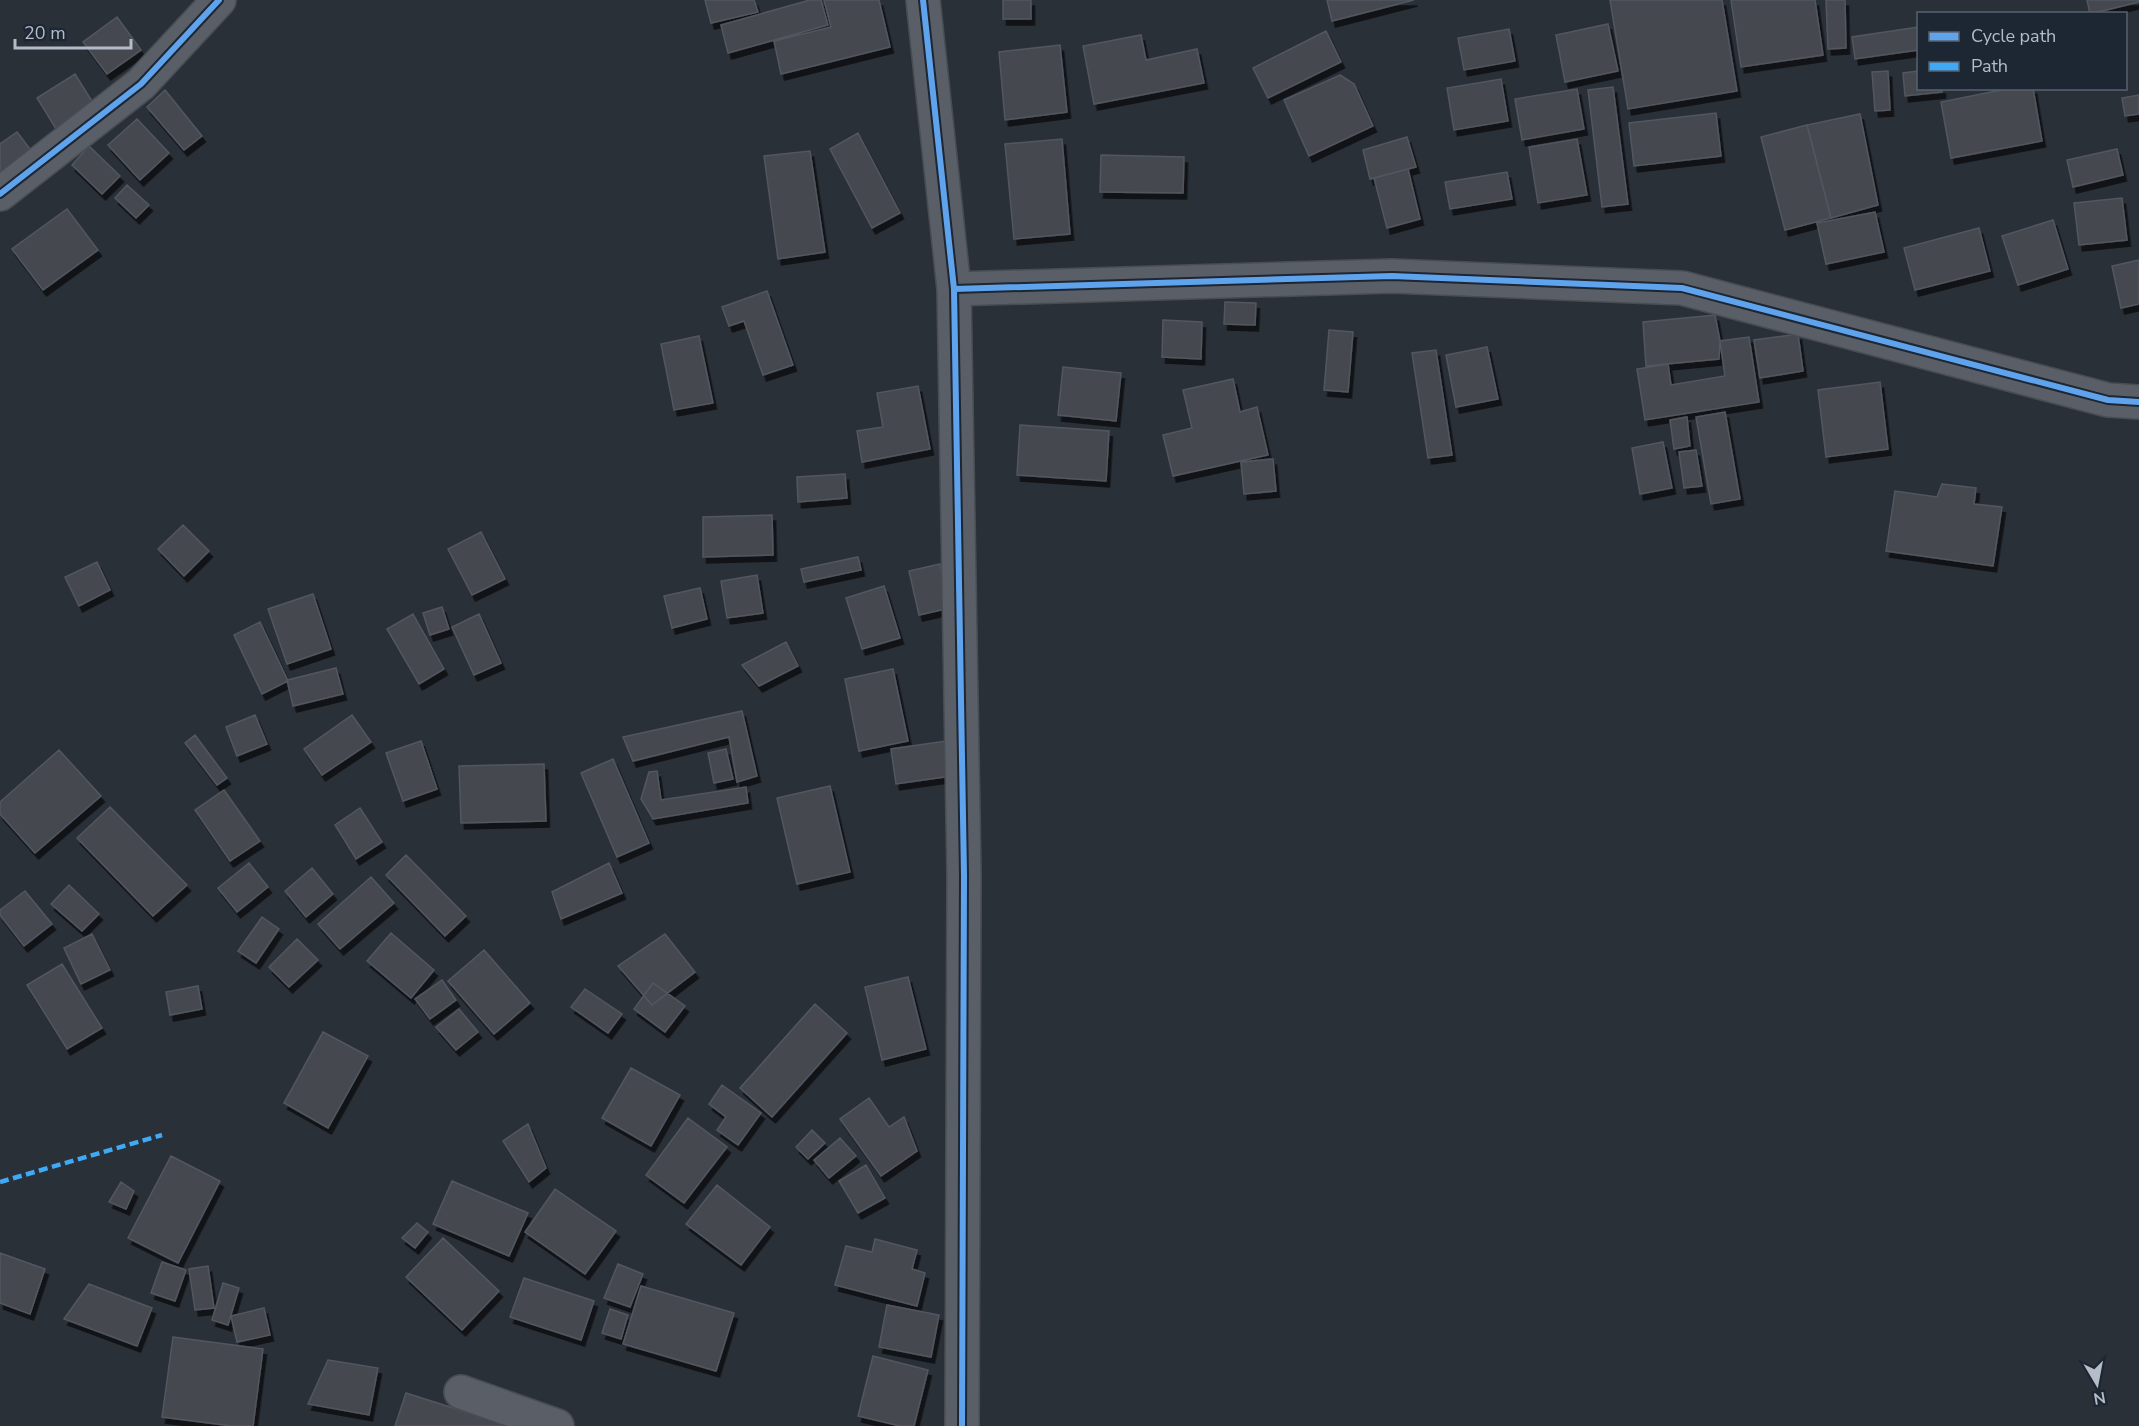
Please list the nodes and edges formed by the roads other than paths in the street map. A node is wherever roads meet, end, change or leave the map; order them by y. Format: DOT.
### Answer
graph roads {
  1 [pos="219,0"];
  2 [pos="923,0"];
  3 [pos="0,194"];
  4 [pos="954,289"];
  5 [pos="2139,402"];
  6 [pos="460,1392"];
  7 [pos="557,1426"];
  8 [pos="962,1426"];
  1 -- 3 [label="street"];
  2 -- 4 [label="street"];
  4 -- 5 [label="street"];
  4 -- 8 [label="street"];
  6 -- 7 [label="street"];
}
